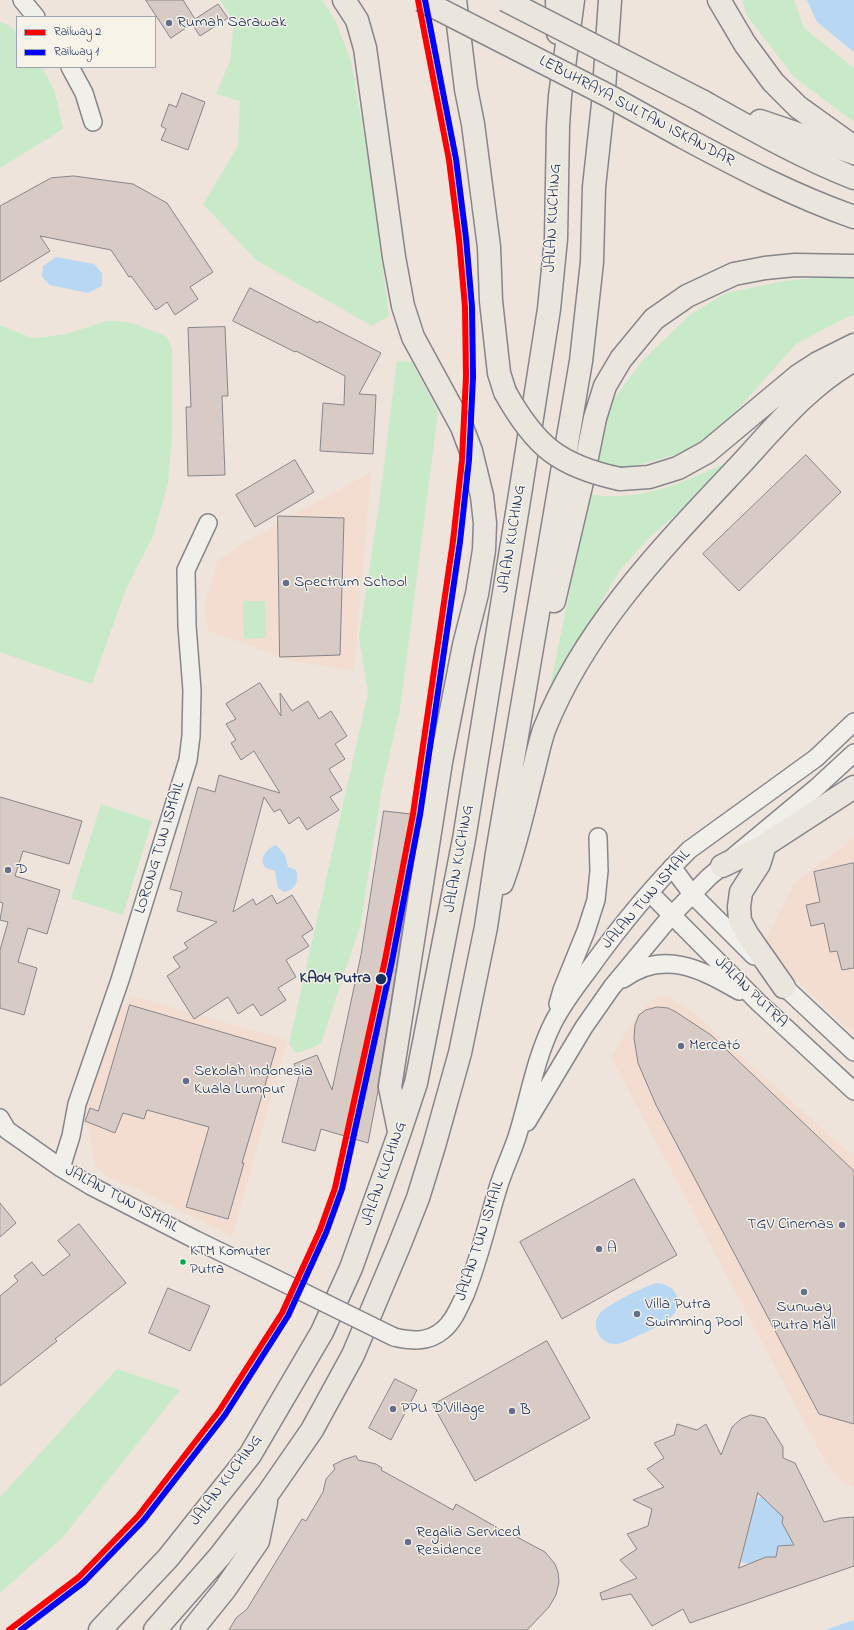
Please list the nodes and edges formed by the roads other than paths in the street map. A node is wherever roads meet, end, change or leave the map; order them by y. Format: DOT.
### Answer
graph roads {
  1 [pos="22,0"];
  2 [pos="344,0"];
  3 [pos="421,0"];
  4 [pos="456,0"];
  5 [pos="505,0"];
  6 [pos="557,0"];
  7 [pos="573,0"];
  8 [pos="610,0"];
  9 [pos="719,0"];
  10 [pos="35,16"];
  11 [pos="71,68"];
  12 [pos="560,96"];
  13 [pos="702,101"];
  14 [pos="93,122"];
  15 [pos="854,147"];
  16 [pos="854,153"];
  17 [pos="854,178"];
  18 [pos="854,217"];
  19 [pos="854,266"];
  20 [pos="854,331"];
  21 [pos="854,345"];
  22 [pos="854,360"];
  23 [pos="744,420"];
  24 [pos="208,523"];
  25 [pos="854,722"];
  26 [pos="518,728"];
  27 [pos="854,753"];
  28 [pos="854,787"];
  29 [pos="598,837"];
  30 [pos="765,845"];
  31 [pos="722,866"];
  32 [pos="672,867"];
  33 [pos="650,893"];
  34 [pos="692,894"];
  35 [pos="671,916"];
  36 [pos="486,928"];
  37 [pos="784,987"];
  38 [pos="612,988"];
  39 [pos="759,1003"];
  40 [pos="553,1022"];
  41 [pos="854,1052"];
  42 [pos="854,1091"];
  43 [pos="2,1126"];
  44 [pos="399,1134"];
  45 [pos="517,1137"];
  46 [pos="61,1168"];
  47 [pos="267,1495"];
  48 [pos="100,1630"];
  49 [pos="155,1630"];
  50 [pos="192,1630"];
  1 -- 10 [label="street"];
  2 -- 44 [label="main road"];
  3 -- 18 [label="main road, LEBUHRAYA SULTAN ISKANDAR, bridge"];
  4 -- 23 [label="main road, bridge"];
  5 -- 13 [label="main road, bridge"];
  6 -- 12 [label="main road"];
  7 -- 12 [label="main road, JALAN KUCHING"];
  8 -- 26 [label="main road"];
  9 -- 15 [label="main road"];
  11 -- 14 [label="street"];
  12 -- 44 [label="main road, JALAN KUCHING"];
  13 -- 16 [label="main road"];
  13 -- 17 [label="main road"];
  19 -- 26 [label="main road"];
  20 -- 23 [label="main road"];
  21 -- 23 [label="main road"];
  22 -- 36 [label="main road"];
  24 -- 46 [label="street, LORONG TUN ISMAIL"];
  25 -- 32 [label="street, JALAN TUN ISMAIL"];
  26 -- 36 [label="main road"];
  27 -- 31 [label="street, JALAN TUN ISMAIL"];
  28 -- 30 [label="main road"];
  29 -- 40 [label="street"];
  30 -- 31 [label="main road"];
  30 -- 37 [label="main road"];
  31 -- 34 [label="street, JALAN TUN ISMAIL"];
  32 -- 33 [label="street, JALAN TUN ISMAIL"];
  32 -- 34 [label="street, JALAN PUTRA"];
  33 -- 35 [label="street, JALAN PUTRA"];
  33 -- 40 [label="street, JALAN TUN ISMAIL"];
  34 -- 35 [label="street, JALAN TUN ISMAIL"];
  34 -- 37 [label="street, JALAN PUTRA"];
  35 -- 38 [label="street, JALAN TUN ISMAIL"];
  35 -- 39 [label="street, JALAN PUTRA"];
  36 -- 47 [label="main road"];
  37 -- 41 [label="street, JALAN PUTRA"];
  38 -- 39 [label="street"];
  38 -- 45 [label="street, JALAN TUN ISMAIL"];
  39 -- 42 [label="street, JALAN PUTRA"];
  40 -- 45 [label="street, JALAN TUN ISMAIL"];
  43 -- 46 [label="street, JALAN TUN ISMAIL"];
  44 -- 48 [label="main road, JALAN KUCHING"];
  45 -- 46 [label="street, JALAN TUN ISMAIL, bridge"];
  47 -- 49 [label="main road"];
  47 -- 50 [label="main road"];
}
